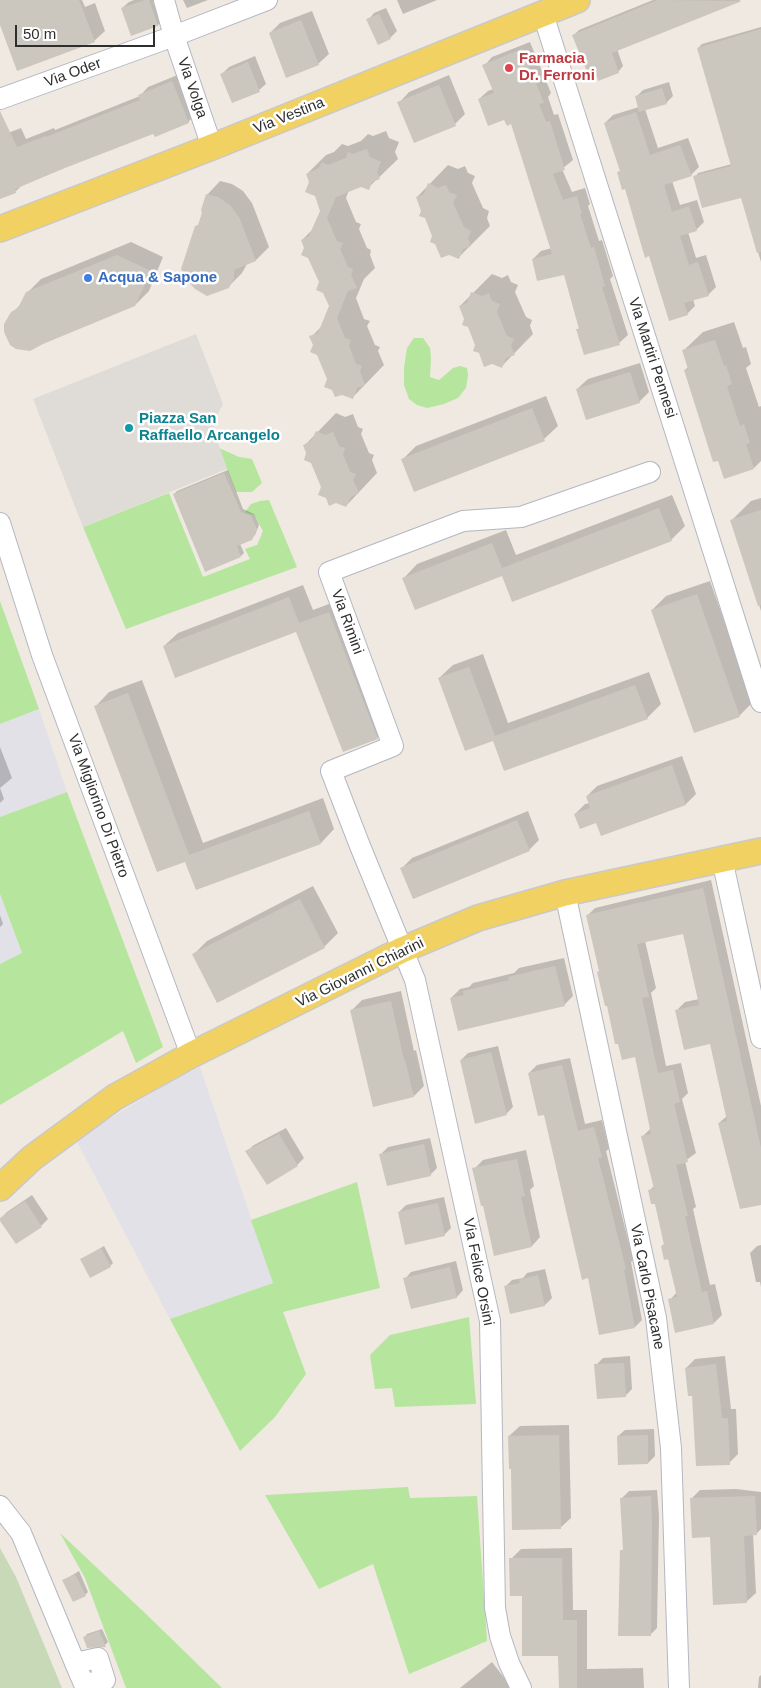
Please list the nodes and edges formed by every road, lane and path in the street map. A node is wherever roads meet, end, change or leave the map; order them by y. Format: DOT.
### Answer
graph roads {
  1 [pos="164,0"];
  2 [pos="267,0"];
  3 [pos="577,0"];
  4 [pos="543,14"];
  5 [pos="174,36"];
  6 [pos="0,99"];
  7 [pos="212,146"];
  8 [pos="0,229"];
  9 [pos="650,472"];
  10 [pos="0,523"];
  11 [pos="5,557"];
  12 [pos="761,702"];
  13 [pos="761,851"];
  14 [pos="722,860"];
  15 [pos="565,893"];
  16 [pos="402,950"];
  17 [pos="761,1038"];
  18 [pos="191,1055"];
  19 [pos="0,1188"];
  20 [pos="0,1506"];
  21 [pos="75,1663"];
  22 [pos="521,1688"];
  23 [pos="679,1688"];
  1 -- 5 [label="street, Via Volga"];
  2 -- 5 [label="street, Via Oder"];
  3 -- 4 [label="main road, Via Vestina"];
  4 -- 7 [label="main road, Via Vestina"];
  4 -- 12 [label="street, Via Martiri Pennesi"];
  5 -- 6 [label="street, Via Oder"];
  5 -- 7 [label="street, Via Volga"];
  7 -- 8 [label="main road, Via Vestina"];
  9 -- 16 [label="street, Via Rimini"];
  10 -- 11 [label="street, Via Migliorino Di Pietro"];
  11 -- 18 [label="street, Via Migliorino Di Pietro"];
  13 -- 14 [label="main road, Via Giovanni Chiarini"];
  14 -- 15 [label="main road, Via Giovanni Chiarini"];
  14 -- 17 [label="street"];
  15 -- 16 [label="main road, Via Giovanni Chiarini"];
  15 -- 23 [label="street, Via Carlo Pisacane"];
  16 -- 18 [label="main road, Via Giovanni Chiarini"];
  16 -- 22 [label="street, Via Felice Orsini"];
  18 -- 19 [label="main road, Via Giovanni Chiarini"];
  20 -- 21 [label="street"];
}
